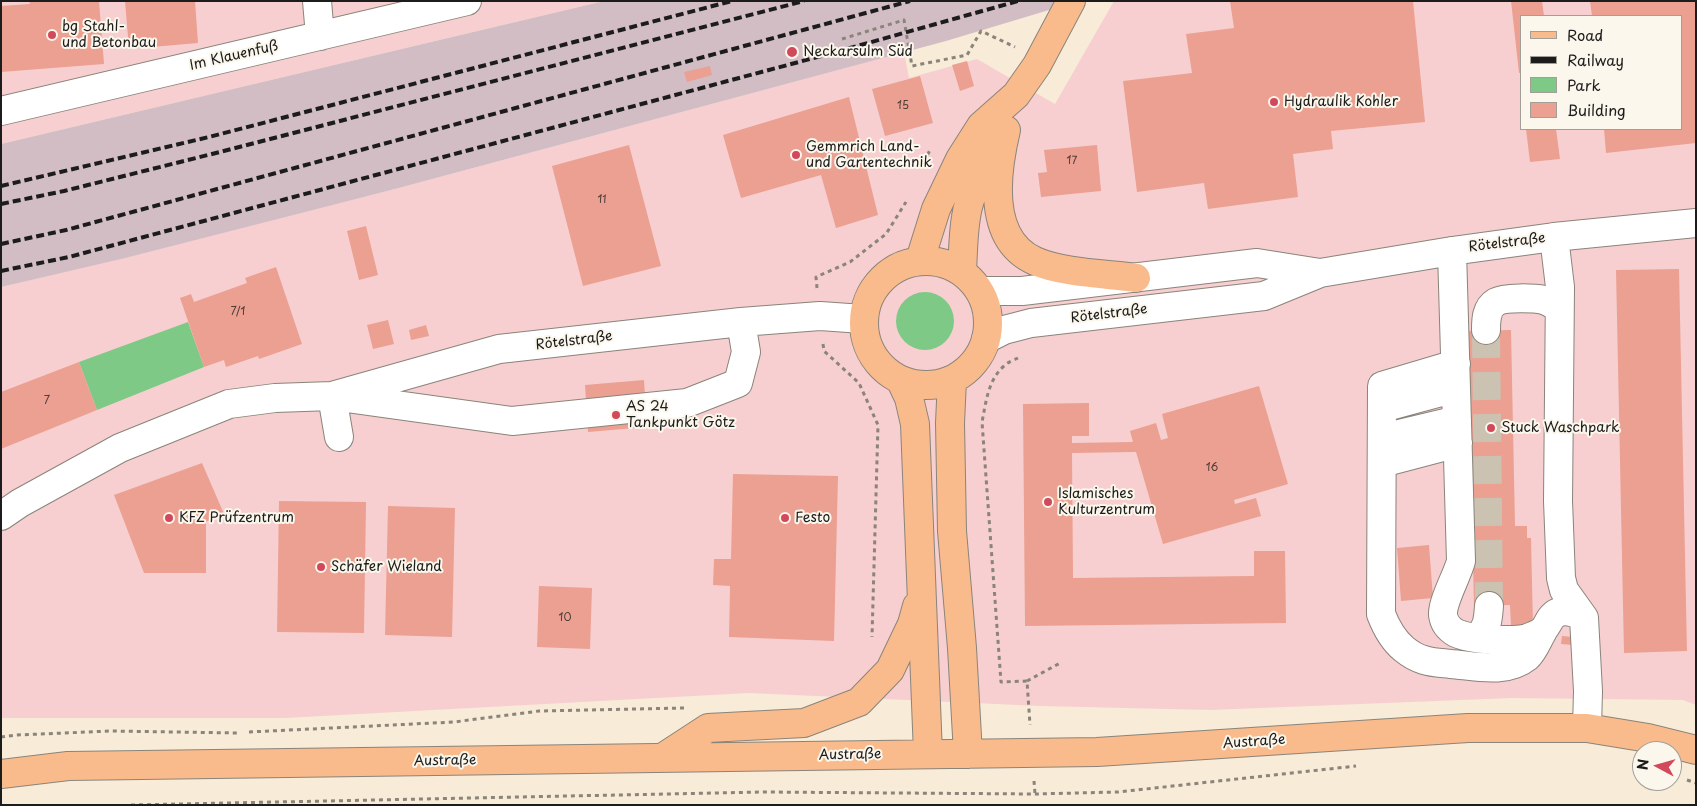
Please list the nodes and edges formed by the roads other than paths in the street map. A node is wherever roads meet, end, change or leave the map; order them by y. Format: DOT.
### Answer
graph roads {
  1 [pos="317,1"];
  2 [pos="466,1"];
  3 [pos="1072,1"];
  4 [pos="320,36"];
  5 [pos="1016,95"];
  6 [pos="1,111"];
  7 [pos="1006,130"];
  8 [pos="1696,223"];
  9 [pos="1554,238"];
  10 [pos="1452,251"];
  11 [pos="920,260"];
  12 [pos="1320,273"];
  13 [pos="1136,278"];
  14 [pos="971,282"];
  15 [pos="1558,307"];
  16 [pos="863,319"];
  17 [pos="741,322"];
  18 [pos="1486,330"];
  19 [pos="986,339"];
  20 [pos="1456,376"];
  21 [pos="952,380"];
  22 [pos="901,381"];
  23 [pos="332,396"];
  24 [pos="1458,431"];
  25 [pos="339,437"];
  26 [pos="1382,450"];
  27 [pos="1,516"];
  28 [pos="921,593"];
  29 [pos="1489,606"];
  30 [pos="1584,618"];
  31 [pos="1543,631"];
  32 [pos="1477,637"];
  33 [pos="1587,728"];
  34 [pos="1696,750"];
  35 [pos="928,754"];
  36 [pos="968,754"];
  37 [pos="662,758"];
  38 [pos="1,774"];
  1 -- 4 [label="street"];
  2 -- 4 [label="street, Im Klauenfuß"];
  3 -- 5 [label="main road"];
  4 -- 6 [label="street, Im Klauenfuß"];
  5 -- 7 [label="main road"];
  5 -- 11 [label="main road"];
  7 -- 13 [label="main road"];
  7 -- 14 [label="main road"];
  8 -- 9 [label="street, Rötelstraße"];
  9 -- 10 [label="street, Rötelstraße"];
  9 -- 15 [label="street"];
  10 -- 12 [label="street, Rötelstraße"];
  10 -- 20 [label="street"];
  11 -- 14 [label="main road"];
  11 -- 16 [label="main road"];
  12 -- 13 [label="street, Rötelstraße"];
  12 -- 19 [label="street, Rötelstraße"];
  13 -- 14 [label="street, Rötelstraße"];
  14 -- 19 [label="main road"];
  15 -- 18 [label="street"];
  15 -- 30 [label="street"];
  16 -- 17 [label="street, Rötelstraße"];
  16 -- 22 [label="main road"];
  17 -- 23 [label="street, Rötelstraße"];
  17 -- 23 [label="street"];
  19 -- 21 [label="main road"];
  20 -- 24 [label="street"];
  20 -- 26 [label="street"];
  21 -- 22 [label="main road"];
  21 -- 36 [label="main road"];
  22 -- 28 [label="main road"];
  23 -- 25 [label="street"];
  23 -- 27 [label="street"];
  24 -- 26 [label="street"];
  24 -- 32 [label="street"];
  26 -- 31 [label="street"];
  28 -- 35 [label="main road"];
  28 -- 37 [label="main road"];
  29 -- 32 [label="street"];
  30 -- 31 [label="street"];
  30 -- 33 [label="street"];
  31 -- 32 [label="street"];
  33 -- 34 [label="main road, Austraße"];
  33 -- 36 [label="main road, Austraße"];
  35 -- 36 [label="main road, Austraße"];
  35 -- 37 [label="main road, Austraße"];
  37 -- 38 [label="main road, Austraße"];
}
